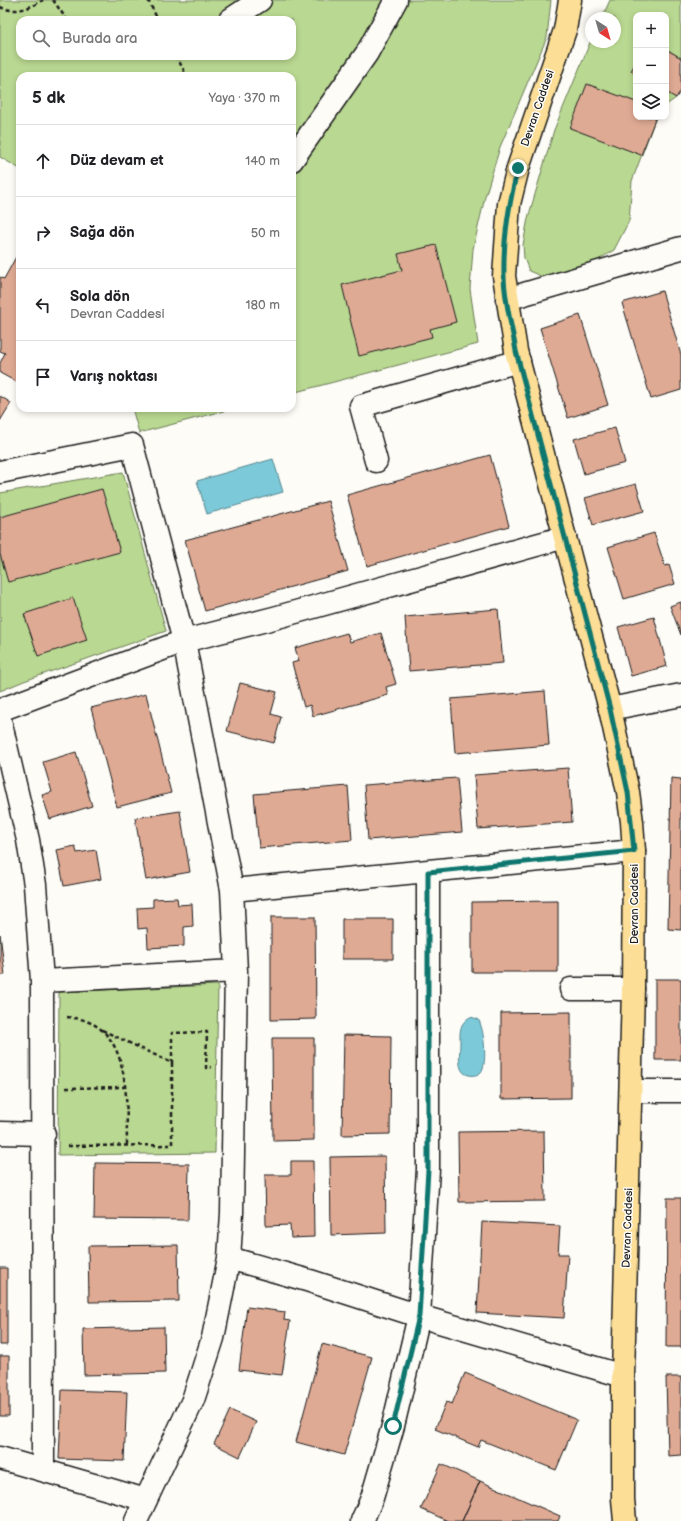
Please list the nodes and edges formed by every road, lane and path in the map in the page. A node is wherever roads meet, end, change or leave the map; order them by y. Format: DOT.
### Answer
graph roads {
  1 [pos="43,0"];
  2 [pos="53,0"];
  3 [pos="148,0"];
  4 [pos="260,0"];
  5 [pos="396,0"];
  6 [pos="570,0"];
  7 [pos="0,7"];
  8 [pos="65,16"];
  9 [pos="156,16"];
  10 [pos="236,16"];
  11 [pos="178,60"];
  12 [pos="185,72"];
  13 [pos="296,154"];
  14 [pos="681,248"];
  15 [pos="507,299"];
  16 [pos="519,361"];
  17 [pos="376,461"];
  18 [pos="0,472"];
  19 [pos="565,537"];
  20 [pos="184,641"];
  21 [pos="681,695"];
  22 [pos="610,709"];
  23 [pos="0,710"];
  24 [pos="0,720"];
  25 [pos="634,851"];
  26 [pos="428,872"];
  27 [pos="232,890"];
  28 [pos="236,971"];
  29 [pos="42,981"];
  30 [pos="570,989"];
  31 [pos="634,989"];
  32 [pos="43,1017"];
  33 [pos="100,1029"];
  34 [pos="172,1063"];
  35 [pos="234,1067"];
  36 [pos="126,1087"];
  37 [pos="631,1091"];
  38 [pos="681,1091"];
  39 [pos="65,1096"];
  40 [pos="0,1133"];
  41 [pos="44,1134"];
  42 [pos="66,1139"];
  43 [pos="127,1145"];
  44 [pos="229,1258"];
  45 [pos="419,1316"];
  46 [pos="623,1376"];
  47 [pos="0,1458"];
  48 [pos="43,1470"];
  49 [pos="146,1500"];
  50 [pos="136,1521"];
  51 [pos="362,1521"];
  52 [pos="625,1521"];
  1 -- 7 [label="path"];
  2 -- 8 [label="path"];
  3 -- 9 [label="path"];
  4 -- 10 [label="street"];
  5 -- 13 [label="street"];
  6 -- 15 [label="main road, Devran Caddesi"];
  11 -- 12 [label="path"];
  14 -- 15 [label="street"];
  15 -- 16 [label="main road, Devran Caddesi"];
  16 -- 17 [label="street"];
  16 -- 19 [label="main road, Devran Caddesi"];
  18 -- 20 [label="street"];
  19 -- 20 [label="street"];
  19 -- 22 [label="main road, Devran Caddesi"];
  20 -- 23 [label="street"];
  20 -- 27 [label="street"];
  21 -- 22 [label="street"];
  22 -- 25 [label="main road, Devran Caddesi"];
  24 -- 29 [label="street"];
  25 -- 26 [label="street"];
  25 -- 31 [label="main road, Devran Caddesi"];
  26 -- 27 [label="street"];
  26 -- 45 [label="street"];
  27 -- 28 [label="street"];
  28 -- 29 [label="street"];
  28 -- 35 [label="street"];
  29 -- 32 [label="street"];
  30 -- 31 [label="street"];
  31 -- 37 [label="main road, Devran Caddesi"];
  32 -- 33 [label="path"];
  32 -- 41 [label="street"];
  33 -- 34 [label="path"];
  33 -- 36 [label="path"];
  34 -- 35 [label="path"];
  34 -- 43 [label="path"];
  35 -- 44 [label="street"];
  36 -- 39 [label="path"];
  36 -- 43 [label="path"];
  37 -- 38 [label="street"];
  37 -- 46 [label="main road, Devran Caddesi"];
  40 -- 41 [label="street"];
  41 -- 48 [label="street"];
  42 -- 43 [label="path"];
  44 -- 45 [label="street"];
  44 -- 49 [label="street"];
  45 -- 46 [label="street"];
  45 -- 51 [label="street"];
  46 -- 52 [label="main road, Devran Caddesi"];
  47 -- 48 [label="street"];
  48 -- 49 [label="street"];
  49 -- 50 [label="street"];
}
